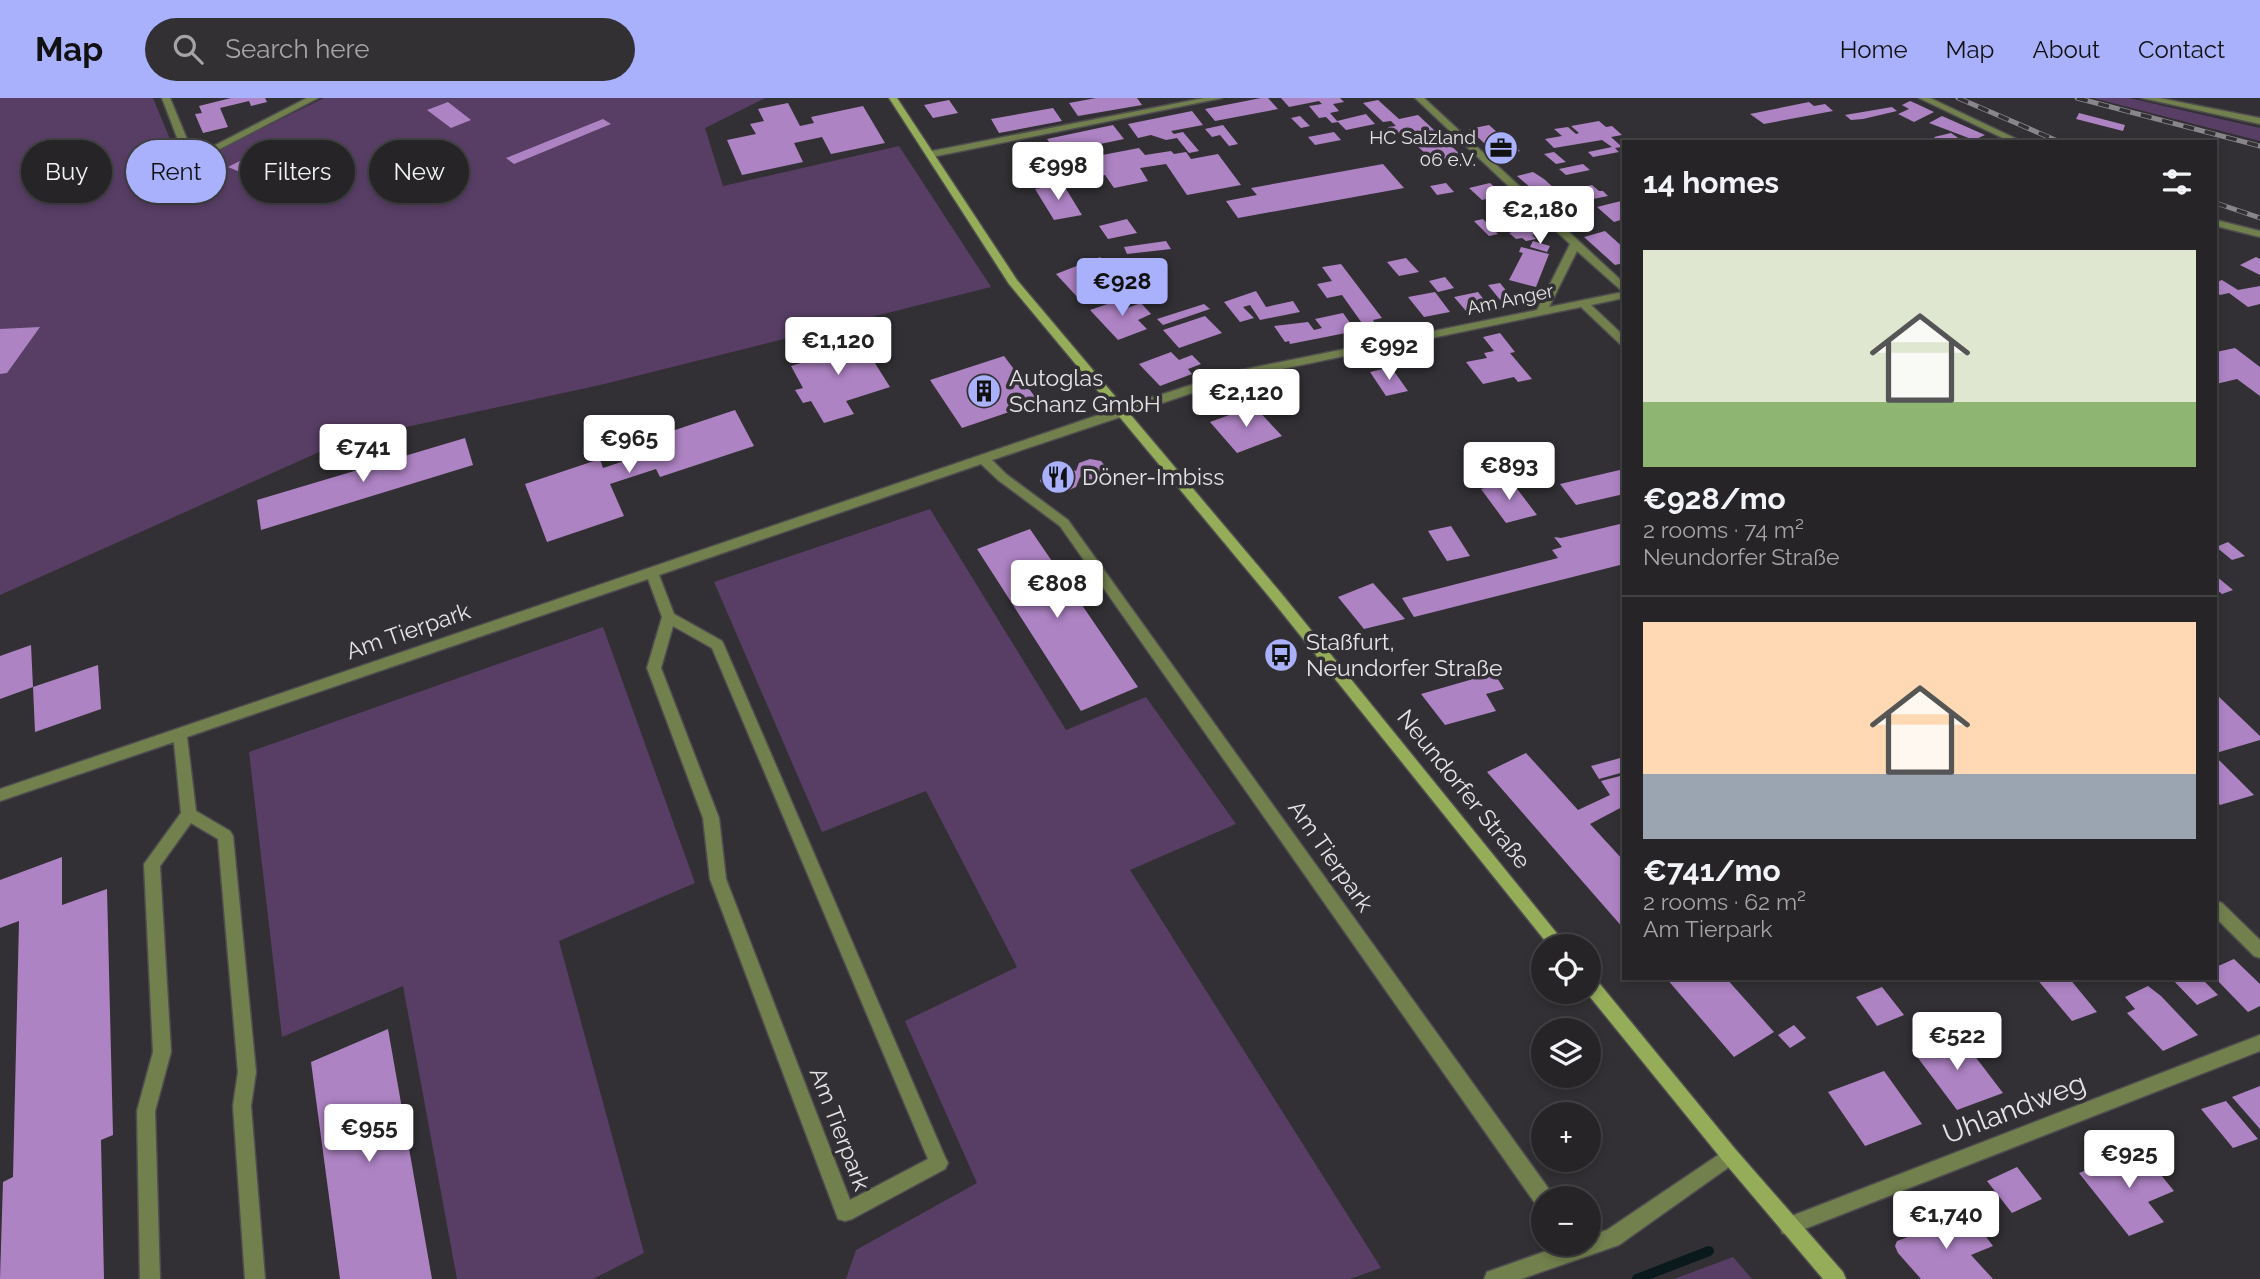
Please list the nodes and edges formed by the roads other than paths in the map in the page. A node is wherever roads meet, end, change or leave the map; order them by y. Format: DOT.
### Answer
graph roads {
  1 [pos="166,98"];
  2 [pos="314,98"];
  3 [pos="893,98"];
  4 [pos="1218,98"];
  5 [pos="1419,98"];
  6 [pos="1923,98"];
  7 [pos="2146,98"];
  8 [pos="2260,121"];
  9 [pos="2015,140"];
  10 [pos="932,154"];
  11 [pos="2217,223"];
  12 [pos="2260,234"];
  13 [pos="1575,244"];
  14 [pos="1622,287"];
  15 [pos="1622,295"];
  16 [pos="1582,302"];
  17 [pos="1542,311"];
  18 [pos="1622,340"];
  19 [pos="1120,412"];
  20 [pos="984,460"];
  21 [pos="652,573"];
  22 [pos="669,617"];
  23 [pos="180,735"];
  24 [pos="0,795"];
  25 [pos="189,814"];
  26 [pos="2217,909"];
  27 [pos="1549,934"];
  28 [pos="2260,951"];
  29 [pos="1601,998"];
  30 [pos="2260,1043"];
  31 [pos="1730,1156"];
  32 [pos="1535,1186"];
  33 [pos="1789,1226"];
  34 [pos="1601,1241"];
  35 [pos="1554,1256"];
  36 [pos="150,1279"];
  37 [pos="256,1279"];
  38 [pos="1494,1279"];
  39 [pos="1836,1279"];
  1 -- 2 [label="street"];
  3 -- 10 [label="main road, Neundorfer Straße"];
  4 -- 10 [label="street"];
  5 -- 13 [label="street"];
  6 -- 9 [label="street"];
  7 -- 8 [label="street"];
  10 -- 19 [label="main road, Neundorfer Straße"];
  11 -- 12 [label="street"];
  13 -- 14 [label="street"];
  13 -- 17 [label="street"];
  15 -- 16 [label="street, Am Anger"];
  16 -- 17 [label="street, Am Anger"];
  16 -- 18 [label="street"];
  17 -- 19 [label="street, Am Anger"];
  19 -- 20 [label="street, Am Tierpark"];
  19 -- 27 [label="main road, Neundorfer Straße"];
  20 -- 21 [label="street, Am Tierpark"];
  20 -- 32 [label="street, Am Tierpark"];
  21 -- 22 [label="street"];
  21 -- 23 [label="street, Am Tierpark"];
  22 -- 22 [label="street, Am Tierpark"];
  23 -- 24 [label="street, Am Tierpark"];
  23 -- 25 [label="street"];
  25 -- 36 [label="street"];
  25 -- 37 [label="street"];
  26 -- 28 [label="street"];
  29 -- 31 [label="main road"];
  30 -- 33 [label="street, Uhlandweg"];
  31 -- 33 [label="main road"];
  31 -- 34 [label="street"];
  33 -- 39 [label="main road"];
  35 -- 38 [label="street"];
}
